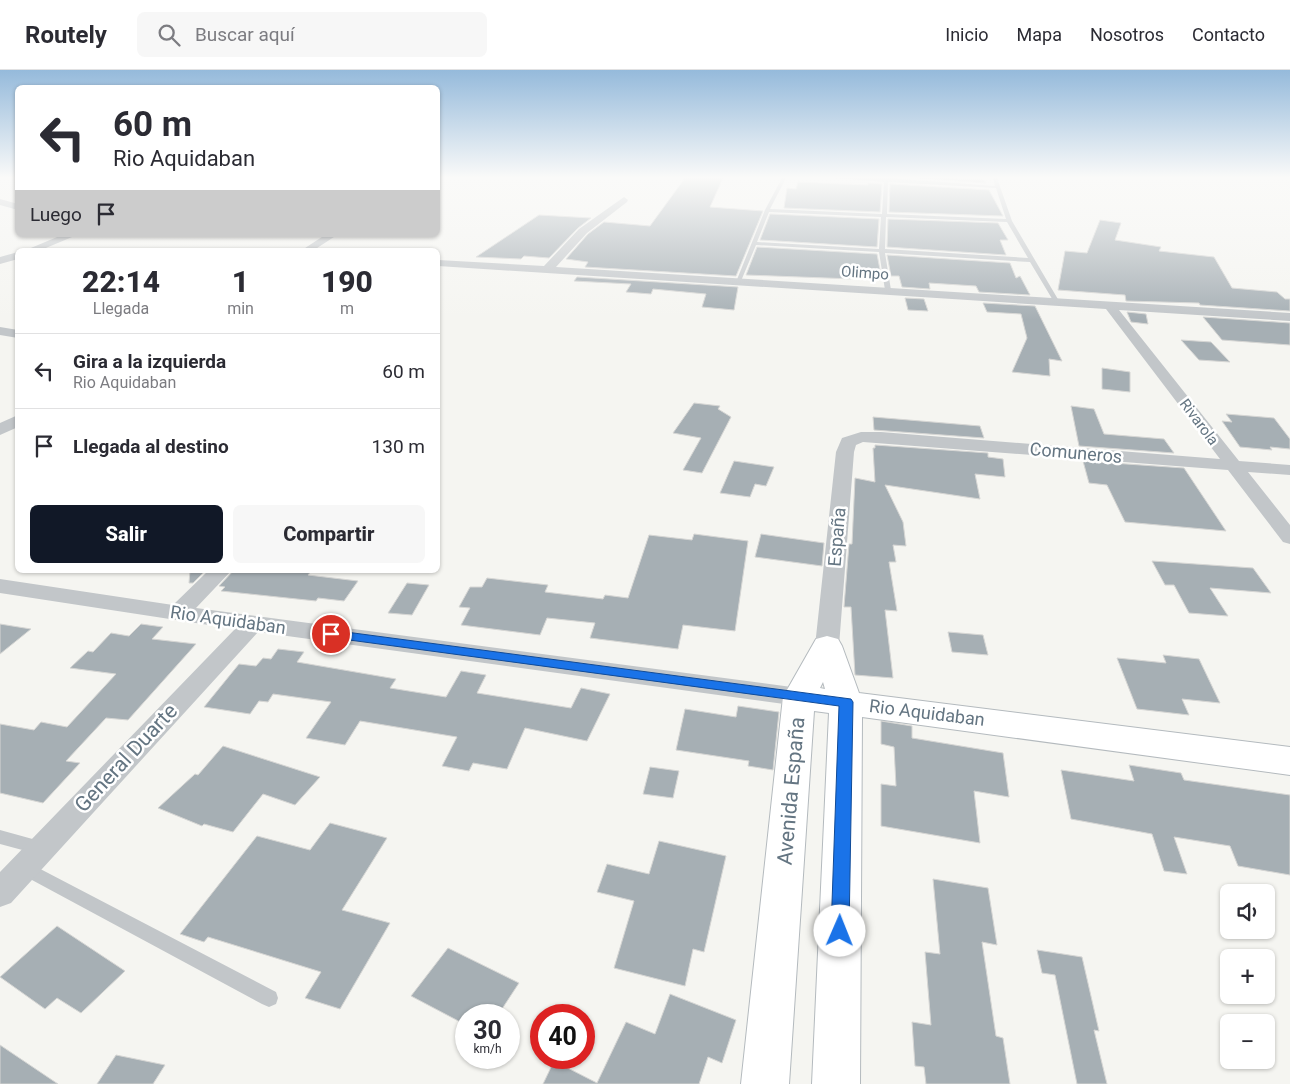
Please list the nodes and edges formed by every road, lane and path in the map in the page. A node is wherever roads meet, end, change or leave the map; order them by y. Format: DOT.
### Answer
graph roads {
  1 [pos="591,225"];
  2 [pos="761,225"];
  3 [pos="883,225"];
  4 [pos="1012,225"];
  5 [pos="67,237"];
  6 [pos="329,237"];
  7 [pos="754,243"];
  8 [pos="36,248"];
  9 [pos="310,248"];
  10 [pos="882,251"];
  11 [pos="15,256"];
  12 [pos="1032,260"];
  13 [pos="0,261"];
  14 [pos="440,263"];
  15 [pos="547,270"];
  16 [pos="738,281"];
  17 [pos="888,290"];
  18 [pos="1056,301"];
  19 [pos="1109,305"];
  20 [pos="1290,316"];
  21 [pos="0,331"];
  22 [pos="15,334"];
  23 [pos="15,422"];
  24 [pos="0,430"];
  25 [pos="861,437"];
  26 [pos="1232,465"];
  27 [pos="1290,470"];
  28 [pos="1290,538"];
  29 [pos="218,573"];
  30 [pos="0,586"];
  31 [pos="179,612"];
  32 [pos="253,624"];
  33 [pos="827,646"];
  34 [pos="799,697"];
  35 [pos="846,702"];
  36 [pos="1290,760"];
  37 [pos="0,837"];
  38 [pos="32,858"];
  39 [pos="0,893"];
  40 [pos="269,998"];
  41 [pos="765,1084"];
  42 [pos="836,1084"];
  1 -- 15 [label="street"];
  2 -- 7 [label="lane"];
  3 -- 10 [label="lane"];
  4 -- 12 [label="lane"];
  5 -- 8 [label="street"];
  6 -- 9 [label="street"];
  7 -- 10 [label="lane"];
  7 -- 16 [label="lane"];
  10 -- 12 [label="lane"];
  10 -- 17 [label="lane"];
  11 -- 13 [label="street"];
  12 -- 18 [label="lane"];
  14 -- 15 [label="street, Olimpo"];
  15 -- 16 [label="street, Olimpo"];
  16 -- 17 [label="street, Olimpo"];
  17 -- 18 [label="street, Olimpo"];
  18 -- 19 [label="street, Olimpo"];
  19 -- 20 [label="street, Olimpo"];
  19 -- 26 [label="street, Rivarola"];
  21 -- 22 [label="street"];
  23 -- 24 [label="street"];
  25 -- 26 [label="street, Comuneros"];
  25 -- 33 [label="street, España"];
  26 -- 27 [label="street, Comuneros"];
  26 -- 28 [label="street, Rivarola"];
  29 -- 31 [label="street"];
  30 -- 31 [label="street, Rio Aquidaban"];
  31 -- 32 [label="street, Rio Aquidaban"];
  32 -- 34 [label="street, Rio Aquidaban"];
  32 -- 38 [label="street, General Duarte"];
  33 -- 34 [label="street, Avenida España"];
  33 -- 35 [label="street"];
  34 -- 35 [label="street, Rio Aquidaban"];
  34 -- 41 [label="street, Avenida España"];
  35 -- 36 [label="street, Rio Aquidaban"];
  35 -- 42 [label="street"];
  37 -- 38 [label="lane"];
  38 -- 39 [label="street, General Duarte"];
  38 -- 40 [label="lane"];
}
